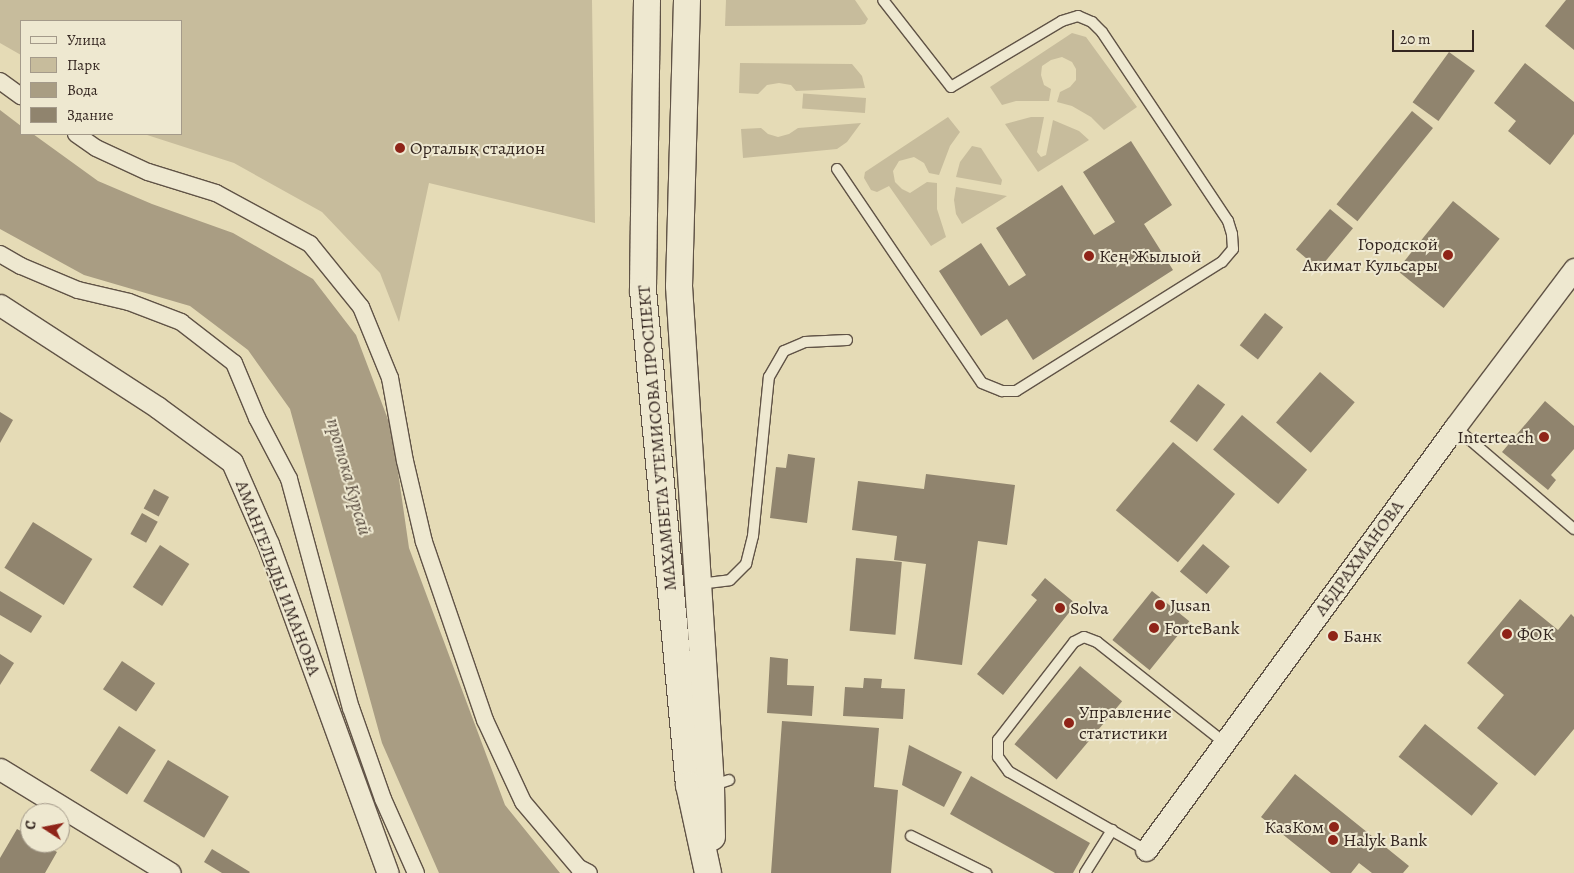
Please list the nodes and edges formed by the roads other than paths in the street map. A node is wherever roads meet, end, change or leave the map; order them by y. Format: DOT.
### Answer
graph roads {
  1 [pos="647,0"];
  2 [pos="687,0"];
  3 [pos="883,0"];
  4 [pos="0,81"];
  5 [pos="20,95"];
  6 [pos="77,135"];
  7 [pos="837,169"];
  8 [pos="0,254"];
  9 [pos="1574,269"];
  10 [pos="0,305"];
  11 [pos="847,340"];
  12 [pos="1455,427"];
  13 [pos="1574,529"];
  14 [pos="684,586"];
  15 [pos="1225,743"];
  16 [pos="0,769"];
  17 [pos="1112,830"];
  18 [pos="912,836"];
  19 [pos="1146,850"];
  20 [pos="170,873"];
  21 [pos="388,873"];
  22 [pos="416,873"];
  23 [pos="589,873"];
  24 [pos="708,873"];
  25 [pos="712,873"];
  26 [pos="986,873"];
  27 [pos="1085,873"];
  1 -- 14 [label="street, МАХАМБЕТА УТЕМИСОВА ПРОСПЕКТ"];
  2 -- 14 [label="street, МАХАМБЕТА УТЕМИСОВА ПРОСПЕКТ"];
  3 -- 7 [label="lane"];
  4 -- 5 [label="street"];
  6 -- 23 [label="street"];
  8 -- 22 [label="street"];
  9 -- 12 [label="street, АБДРАХМАНОВА"];
  10 -- 21 [label="street, АМАНГЕЛЬДЫ ИМАНОВА"];
  11 -- 14 [label="lane"];
  12 -- 13 [label="lane"];
  12 -- 15 [label="street, АБДРАХМАНОВА"];
  14 -- 24 [label="street, МАХАМБЕТА УТЕМИСОВА ПРОСПЕКТ"];
  14 -- 25 [label="street, МАХАМБЕТА УТЕМИСОВА ПРОСПЕКТ"];
  15 -- 17 [label="lane"];
  15 -- 19 [label="street, АБДРАХМАНОВА"];
  16 -- 20 [label="street"];
  17 -- 19 [label="lane"];
  17 -- 27 [label="lane"];
  18 -- 26 [label="lane"];
}
